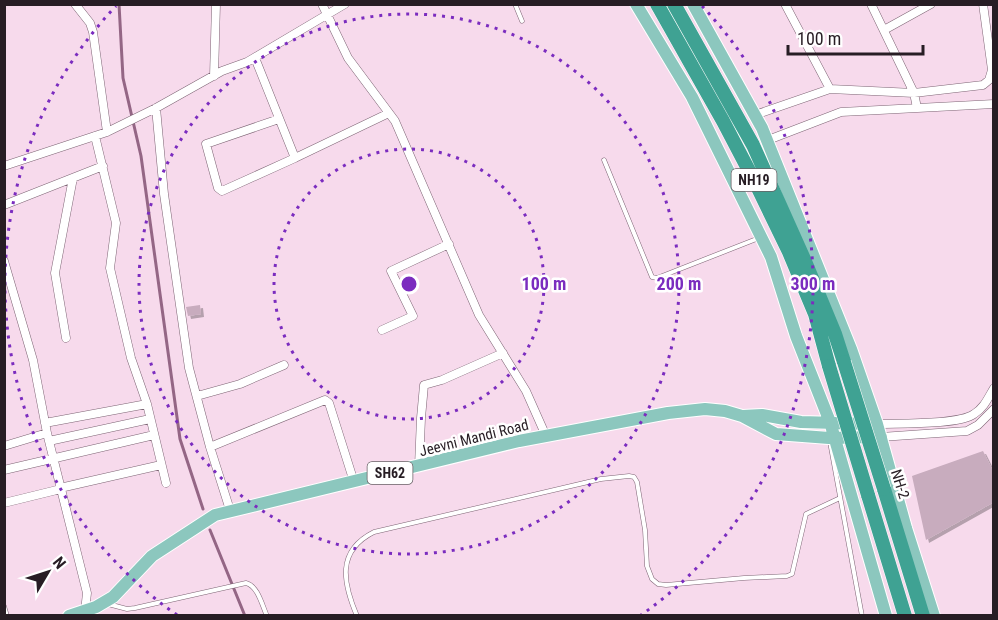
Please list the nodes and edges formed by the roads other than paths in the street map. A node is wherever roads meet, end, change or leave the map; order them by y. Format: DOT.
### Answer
graph roads {
  1 [pos="75,4"];
  2 [pos="216,4"];
  3 [pos="322,4"];
  4 [pos="345,4"];
  5 [pos="515,4"];
  6 [pos="636,4"];
  7 [pos="657,4"];
  8 [pos="674,4"];
  9 [pos="685,4"];
  10 [pos="693,4"];
  11 [pos="784,4"];
  12 [pos="871,4"];
  13 [pos="931,4"];
  14 [pos="983,4"];
  15 [pos="327,16"];
  16 [pos="522,21"];
  17 [pos="884,30"];
  18 [pos="694,40"];
  19 [pos="255,58"];
  20 [pos="214,76"];
  21 [pos="830,89"];
  22 [pos="914,93"];
  23 [pos="993,104"];
  24 [pos="156,108"];
  25 [pos="917,108"];
  26 [pos="389,113"];
  27 [pos="755,114"];
  28 [pos="279,119"];
  29 [pos="107,132"];
  30 [pos="95,136"];
  31 [pos="768,140"];
  32 [pos="295,158"];
  33 [pos="604,160"];
  34 [pos="4,166"];
  35 [pos="102,166"];
  36 [pos="73,178"];
  37 [pos="4,205"];
  38 [pos="760,237"];
  39 [pos="449,244"];
  40 [pos="4,261"];
  41 [pos="382,330"];
  42 [pos="66,338"];
  43 [pos="503,353"];
  44 [pos="284,365"];
  45 [pos="861,378"];
  46 [pos="993,388"];
  47 [pos="817,389"];
  48 [pos="197,396"];
  49 [pos="147,404"];
  50 [pos="993,409"];
  51 [pos="742,416"];
  52 [pos="150,419"];
  53 [pos="45,423"];
  54 [pos="830,423"];
  55 [pos="878,424"];
  56 [pos="154,435"];
  57 [pos="546,436"];
  58 [pos="48,437"];
  59 [pos="881,437"];
  60 [pos="832,438"];
  61 [pos="4,446"];
  62 [pos="210,447"];
  63 [pos="53,457"];
  64 [pos="161,465"];
  65 [pos="419,466"];
  66 [pos="4,470"];
  67 [pos="891,475"];
  68 [pos="354,482"];
  69 [pos="166,483"];
  70 [pos="848,486"];
  71 [pos="61,488"];
  72 [pos="840,498"];
  73 [pos="4,502"];
  74 [pos="230,510"];
  75 [pos="105,603"];
  76 [pos="4,606"];
  77 [pos="86,611"];
  78 [pos="7,615"];
  79 [pos="69,615"];
  80 [pos="267,615"];
  81 [pos="357,615"];
  82 [pos="862,615"];
  83 [pos="886,615"];
  84 [pos="905,615"];
  85 [pos="923,615"];
  86 [pos="934,615"];
  1 -- 29 [label="street"];
  2 -- 20 [label="street"];
  3 -- 15 [label="street"];
  4 -- 15 [label="street"];
  5 -- 16 [label="lane"];
  6 -- 38 [label="main road"];
  7 -- 84 [label="highway, NH19, bridge"];
  8 -- 18 [label="highway, NH19"];
  9 -- 18 [label="highway"];
  10 -- 27 [label="main road"];
  11 -- 21 [label="street"];
  12 -- 17 [label="street"];
  13 -- 17 [label="street"];
  14 -- 22 [label="street"];
  15 -- 19 [label="street"];
  15 -- 26 [label="street"];
  17 -- 22 [label="street"];
  18 -- 85 [label="highway, NH-2 / NH19, bridge"];
  19 -- 20 [label="street"];
  19 -- 28 [label="street"];
  20 -- 24 [label="street"];
  21 -- 22 [label="street"];
  21 -- 27 [label="street"];
  22 -- 25 [label="street"];
  23 -- 25 [label="street"];
  24 -- 29 [label="street"];
  24 -- 48 [label="street"];
  25 -- 31 [label="street"];
  26 -- 32 [label="street"];
  26 -- 39 [label="street"];
  27 -- 31 [label="main road"];
  28 -- 32 [label="street"];
  28 -- 32 [label="street"];
  29 -- 30 [label="street"];
  30 -- 34 [label="street"];
  30 -- 35 [label="street"];
  31 -- 45 [label="main road"];
  33 -- 38 [label="lane"];
  35 -- 36 [label="street"];
  35 -- 49 [label="street"];
  36 -- 37 [label="street"];
  36 -- 42 [label="street"];
  38 -- 47 [label="main road"];
  39 -- 41 [label="street"];
  39 -- 43 [label="street"];
  40 -- 53 [label="street"];
  43 -- 57 [label="street"];
  43 -- 65 [label="street"];
  44 -- 48 [label="street"];
  45 -- 47 [label="main road"];
  45 -- 55 [label="main road"];
  46 -- 55 [label="street"];
  47 -- 54 [label="main road"];
  48 -- 62 [label="street"];
  49 -- 52 [label="street"];
  49 -- 53 [label="street"];
  50 -- 59 [label="street"];
  51 -- 54 [label="main road, Jeevni Mandi Road / SH62"];
  51 -- 57 [label="main road, Jeevni Mandi Road / SH62"];
  51 -- 60 [label="main road, Jeevni Mandi Road / SH62"];
  52 -- 56 [label="street"];
  52 -- 58 [label="street"];
  53 -- 58 [label="street"];
  54 -- 55 [label="main road, Jeevni Mandi Road / SH62"];
  54 -- 60 [label="main road"];
  55 -- 59 [label="main road"];
  56 -- 63 [label="street"];
  56 -- 64 [label="street"];
  57 -- 65 [label="main road, Jeevni Mandi Road / SH62"];
  58 -- 61 [label="street"];
  58 -- 63 [label="street"];
  59 -- 60 [label="main road, Jeevni Mandi Road / SH62"];
  59 -- 67 [label="main road"];
  60 -- 70 [label="main road"];
  60 -- 72 [label="lane"];
  62 -- 68 [label="street"];
  62 -- 74 [label="street"];
  63 -- 66 [label="street"];
  63 -- 71 [label="street"];
  64 -- 69 [label="street"];
  64 -- 71 [label="street"];
  65 -- 68 [label="main road, Jeevni Mandi Road / SH62"];
  67 -- 70 [label="main road"];
  67 -- 86 [label="main road"];
  68 -- 74 [label="main road, Jeevni Mandi Road / SH62"];
  70 -- 83 [label="main road"];
  71 -- 73 [label="street"];
  71 -- 77 [label="street"];
  72 -- 81 [label="lane"];
  72 -- 82 [label="lane"];
  74 -- 75 [label="main road, Jeevni Mandi Road / SH62"];
  75 -- 77 [label="main road, Jeevni Mandi Road / SH62"];
  75 -- 80 [label="lane"];
  76 -- 78 [label="lane"];
  77 -- 79 [label="main road, Jeevni Mandi Road / SH62"];
}
